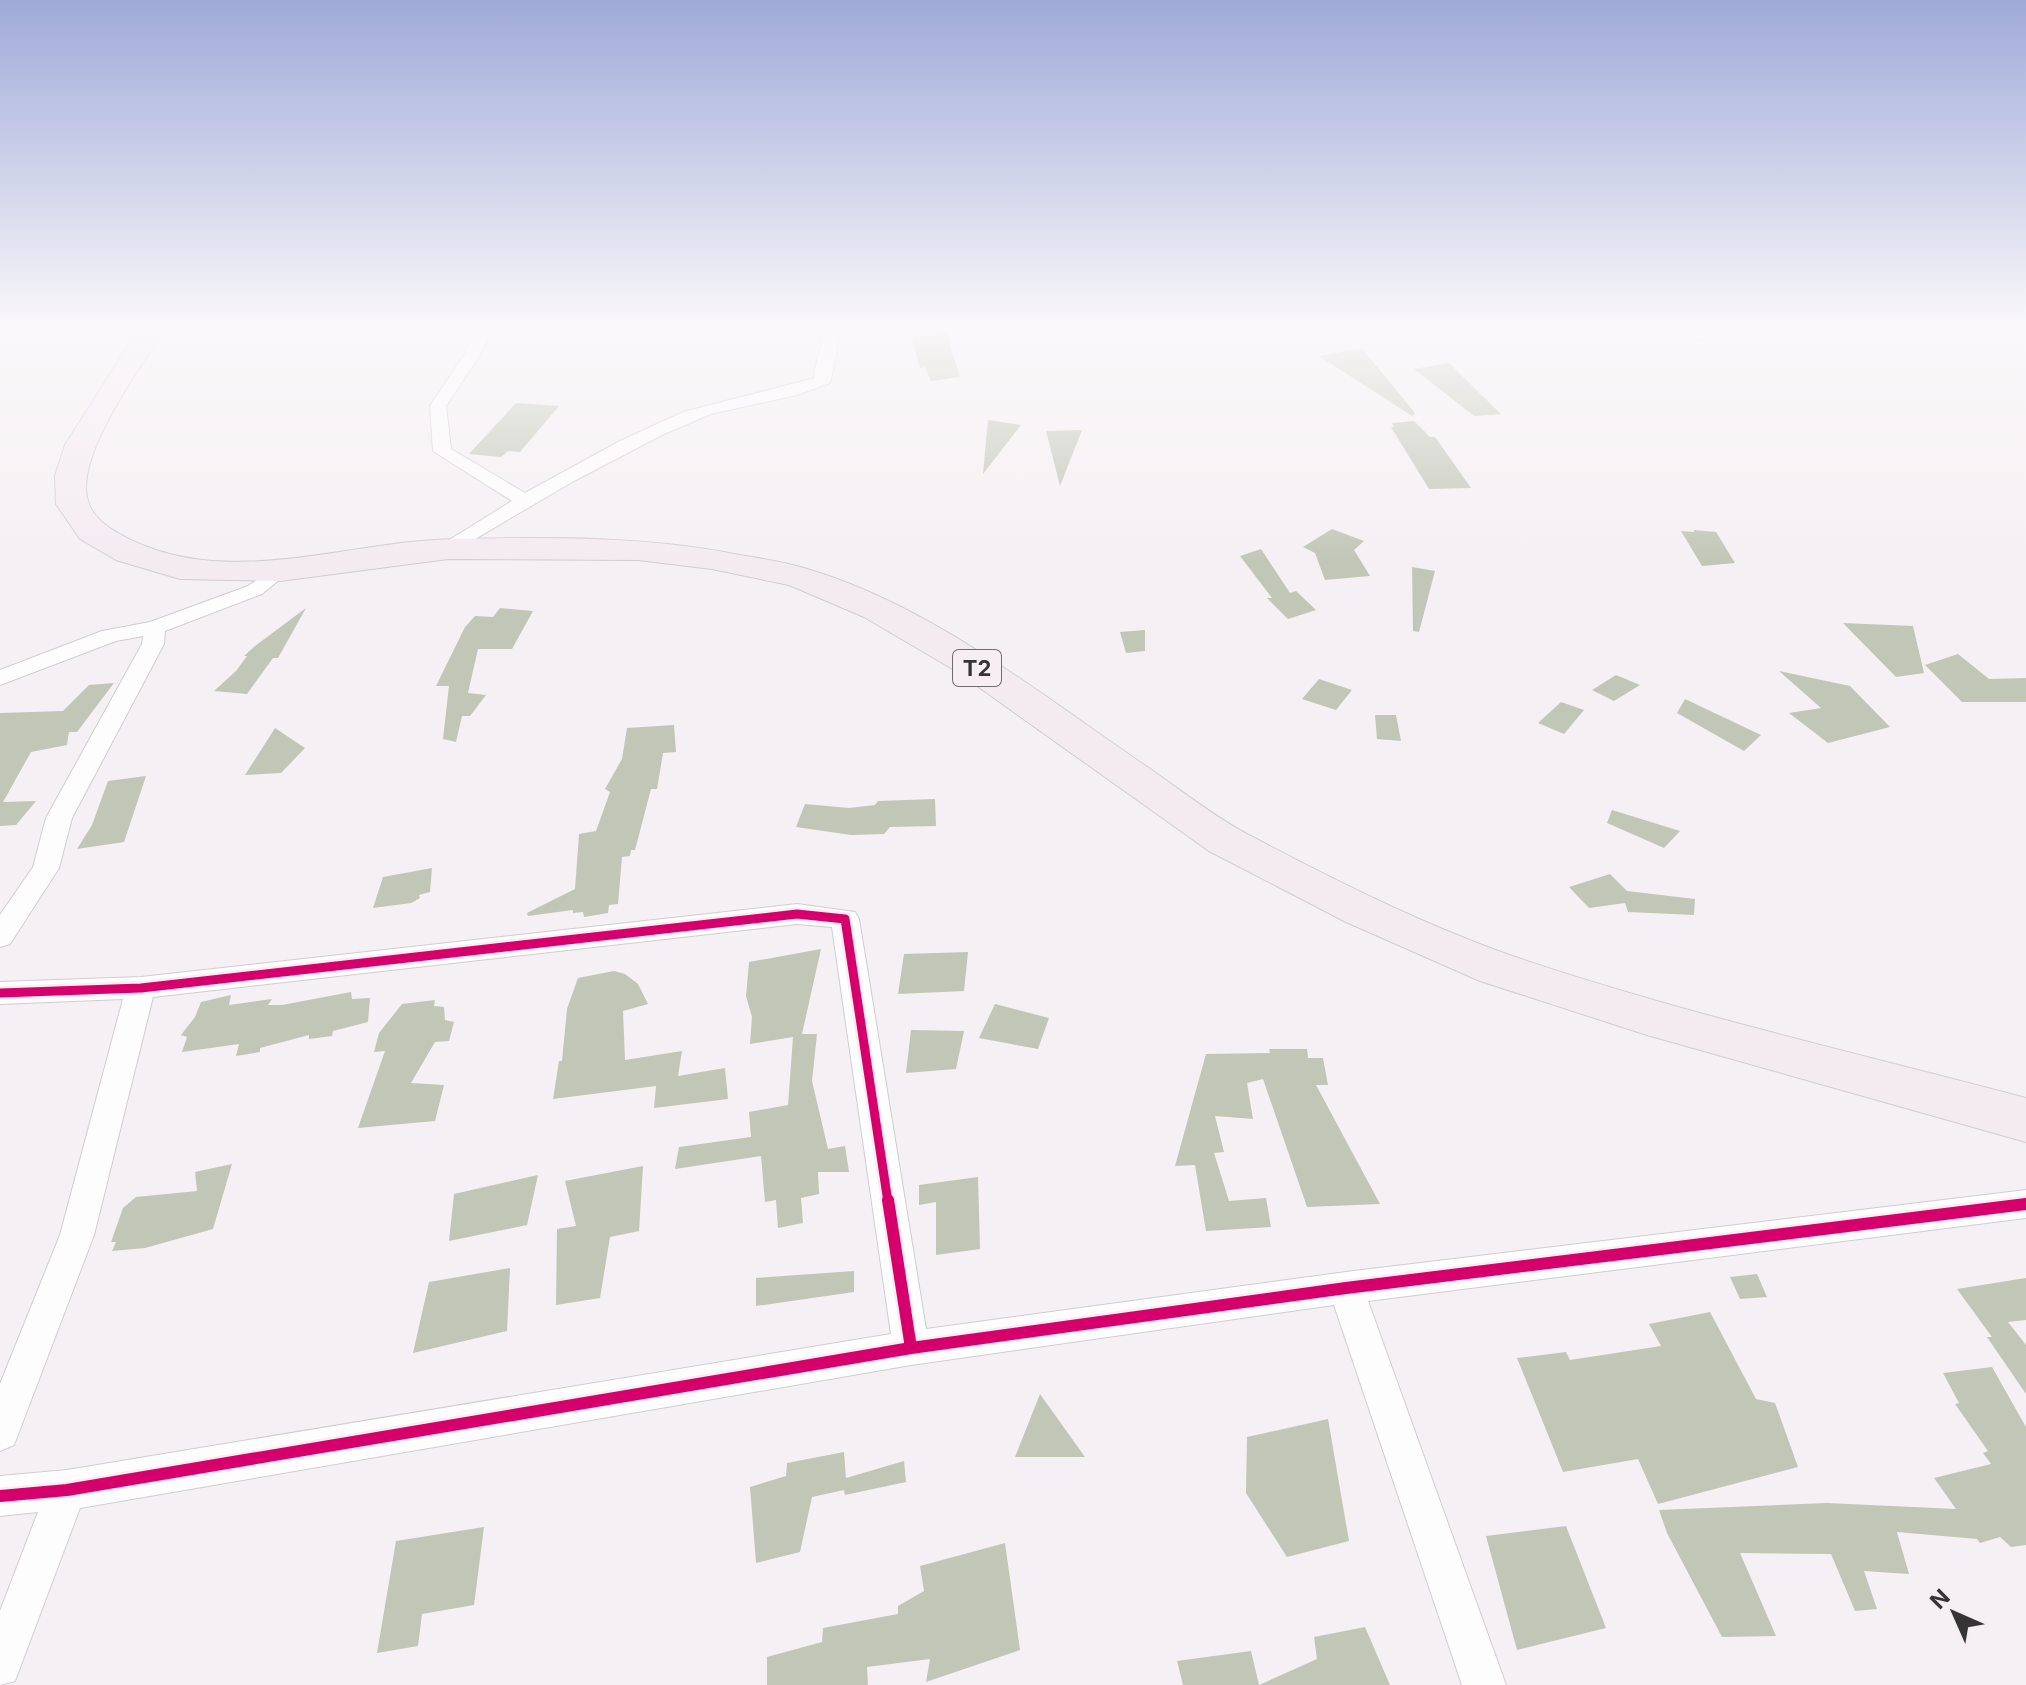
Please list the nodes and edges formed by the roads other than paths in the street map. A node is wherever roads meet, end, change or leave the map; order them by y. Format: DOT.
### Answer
graph roads {
  1 [pos="104,406"];
  2 [pos="438,406"];
  3 [pos="720,406"];
  4 [pos="524,501"];
  5 [pos="448,549"];
  6 [pos="280,571"];
  7 [pos="155,627"];
  8 [pos="0,678"];
  9 [pos="0,937"];
  10 [pos="141,988"];
  11 [pos="0,993"];
  12 [pos="2026,1120"];
  13 [pos="2026,1204"];
  14 [pos="1346,1288"];
  15 [pos="911,1348"];
  16 [pos="0,1432"];
  17 [pos="67,1490"];
  18 [pos="0,1496"];
  19 [pos="0,1666"];
  20 [pos="1484,1685"];
  1 -- 6 [label="highway, T2"];
  2 -- 4 [label="street"];
  3 -- 4 [label="street"];
  4 -- 5 [label="street"];
  5 -- 6 [label="highway, T2"];
  5 -- 12 [label="highway, T2"];
  6 -- 7 [label="street"];
  7 -- 8 [label="street"];
  7 -- 9 [label="street"];
  10 -- 11 [label="street"];
  10 -- 15 [label="street"];
  10 -- 16 [label="street"];
  13 -- 14 [label="street"];
  14 -- 15 [label="street"];
  14 -- 20 [label="street"];
  15 -- 17 [label="street"];
  17 -- 18 [label="street"];
  17 -- 19 [label="street"];
}
